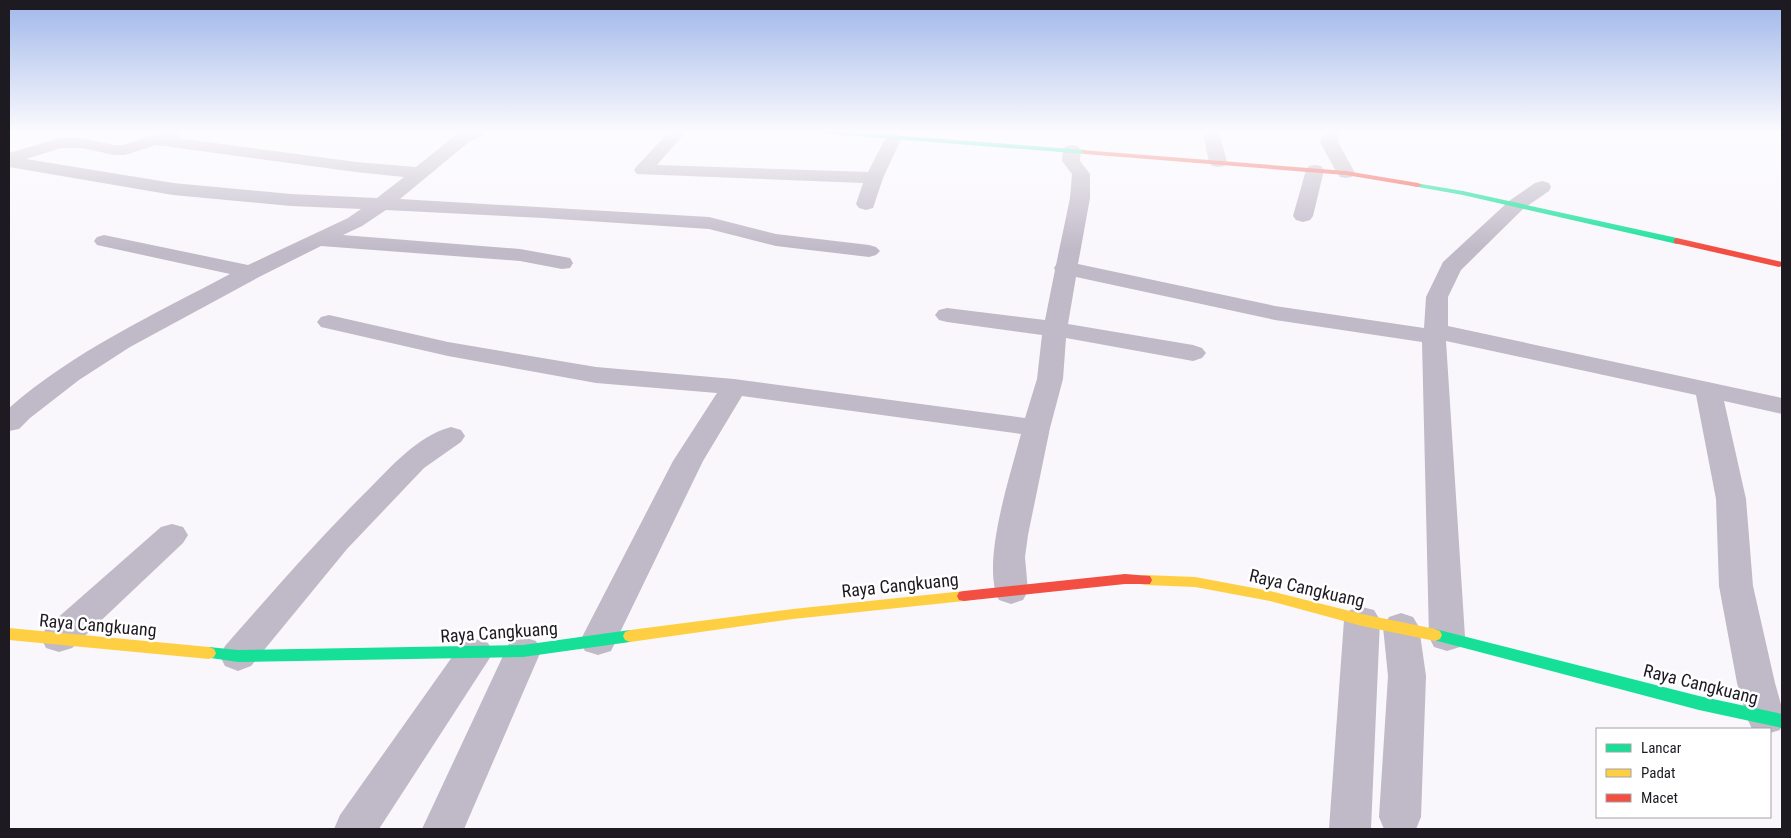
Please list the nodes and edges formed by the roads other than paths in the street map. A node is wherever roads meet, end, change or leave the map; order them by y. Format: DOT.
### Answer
graph roads {
  1 [pos="68,171"];
  2 [pos="403,171"];
  3 [pos="675,171"];
  4 [pos="877,171"];
  5 [pos="1079,171"];
  6 [pos="1315,171"];
  7 [pos="1326,171"];
  8 [pos="420,173"];
  9 [pos="1346,173"];
  10 [pos="874,178"];
  11 [pos="1542,187"];
  12 [pos="866,204"];
  13 [pos="381,205"];
  14 [pos="1516,205"];
  15 [pos="1303,216"];
  16 [pos="320,240"];
  17 [pos="104,241"];
  18 [pos="869,251"];
  19 [pos="562,263"];
  20 [pos="1779,264"];
  21 [pos="1066,268"];
  22 [pos="251,272"];
  23 [pos="947,314"];
  24 [pos="329,322"];
  25 [pos="1055,329"];
  26 [pos="1435,334"];
  27 [pos="1193,353"];
  28 [pos="734,387"];
  29 [pos="1708,389"];
  30 [pos="1782,406"];
  31 [pos="9,423"];
  32 [pos="1036,428"];
  33 [pos="452,436"];
  34 [pos="172,534"];
  35 [pos="1010,590"];
  36 [pos="1362,620"];
  37 [pos="1401,627"];
  38 [pos="9,634"];
  39 [pos="1447,637"];
  40 [pos="59,638"];
  41 [pos="598,641"];
  42 [pos="523,651"];
  43 [pos="475,653"];
  44 [pos="238,656"];
  45 [pos="1774,719"];
  46 [pos="1400,817"];
  47 [pos="355,829"];
  48 [pos="443,829"];
  49 [pos="1350,829"];
  1 -- 13 [label="street"];
  2 -- 8 [label="street"];
  3 -- 10 [label="street"];
  4 -- 10 [label="street"];
  5 -- 21 [label="street"];
  6 -- 15 [label="street"];
  7 -- 9 [label="street"];
  8 -- 13 [label="street"];
  9 -- 14 [label="street"];
  10 -- 12 [label="street"];
  11 -- 14 [label="street"];
  13 -- 16 [label="street"];
  13 -- 18 [label="street"];
  14 -- 20 [label="street"];
  14 -- 26 [label="street"];
  16 -- 19 [label="street"];
  16 -- 22 [label="street"];
  17 -- 22 [label="street"];
  21 -- 25 [label="street"];
  21 -- 26 [label="street"];
  22 -- 31 [label="street"];
  23 -- 25 [label="street"];
  24 -- 28 [label="street"];
  25 -- 27 [label="street"];
  25 -- 32 [label="street"];
  26 -- 29 [label="street"];
  26 -- 39 [label="street"];
  28 -- 32 [label="street"];
  28 -- 41 [label="street"];
  29 -- 30 [label="street"];
  29 -- 45 [label="street"];
  32 -- 35 [label="street"];
  33 -- 44 [label="street"];
  34 -- 40 [label="street"];
  35 -- 36 [label="street, Raya Cangkuang"];
  35 -- 41 [label="street, Raya Cangkuang"];
  36 -- 37 [label="street, Raya Cangkuang"];
  36 -- 49 [label="street"];
  37 -- 39 [label="street, Raya Cangkuang"];
  37 -- 46 [label="street"];
  38 -- 40 [label="street, Raya Cangkuang"];
  39 -- 45 [label="street, Raya Cangkuang"];
  40 -- 44 [label="street, Raya Cangkuang"];
  41 -- 42 [label="street, Raya Cangkuang"];
  42 -- 43 [label="street, Raya Cangkuang"];
  42 -- 48 [label="street"];
  43 -- 44 [label="street, Raya Cangkuang"];
  43 -- 47 [label="street"];
}
